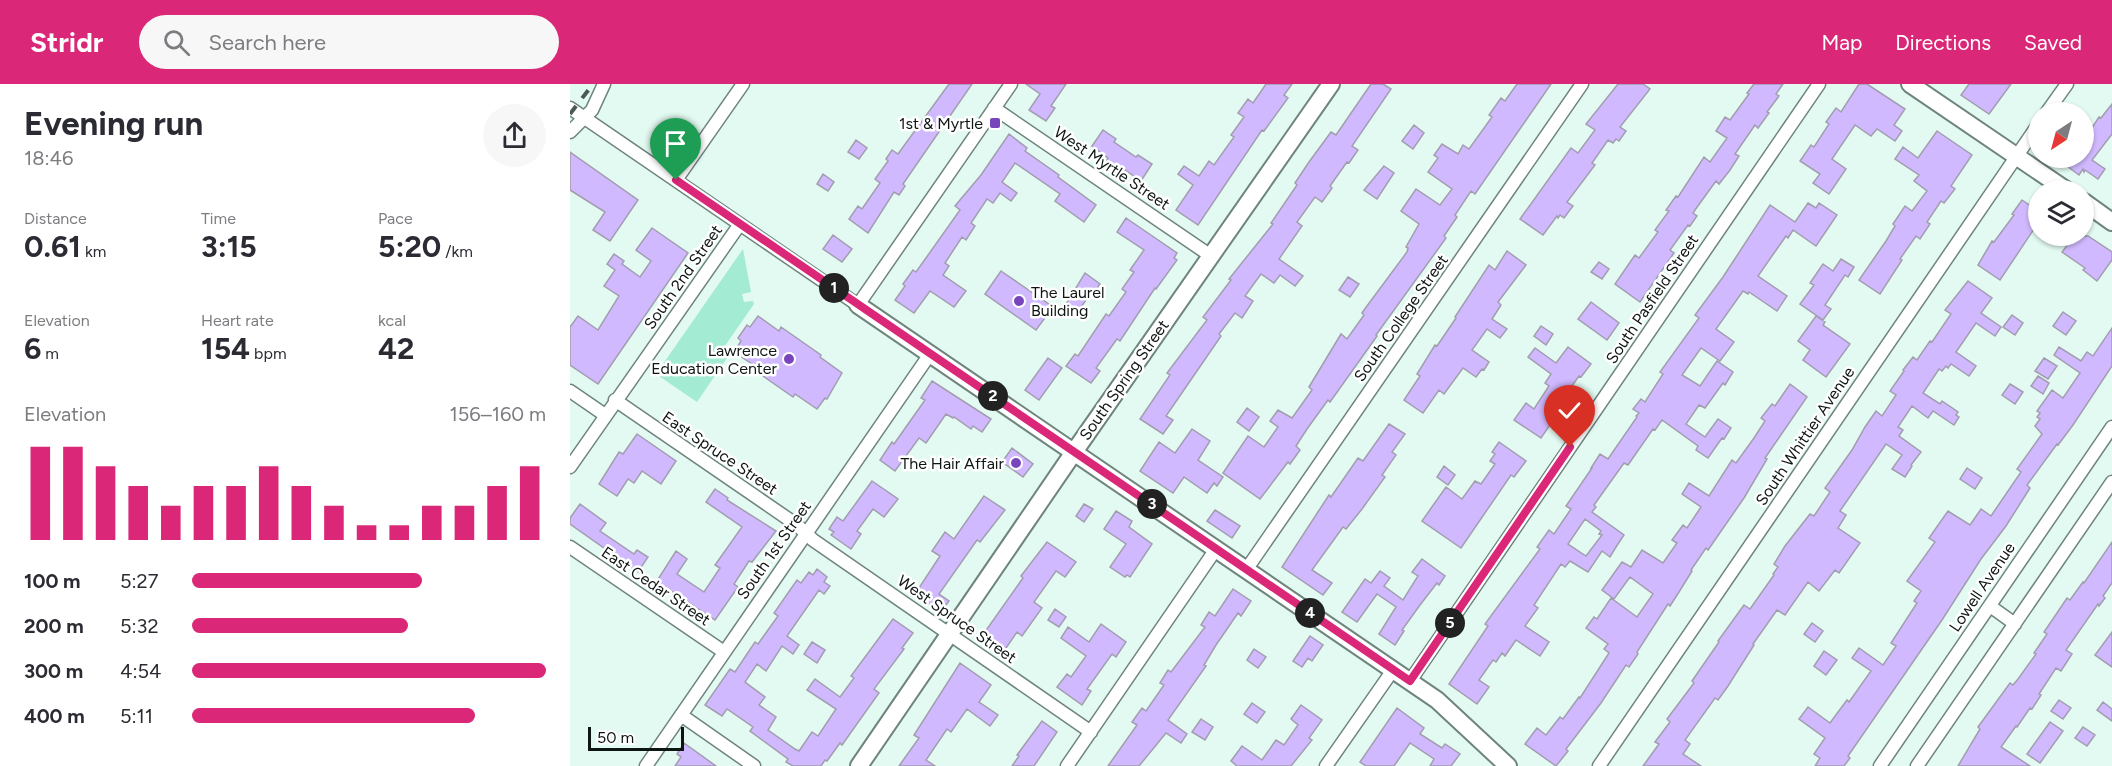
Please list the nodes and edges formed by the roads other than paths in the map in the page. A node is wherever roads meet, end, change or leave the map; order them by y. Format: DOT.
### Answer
graph roads {
  1 [pos="604,84"];
  2 [pos="743,84"];
  3 [pos="1011,84"];
  4 [pos="1331,84"];
  5 [pos="1582,84"];
  6 [pos="1819,84"];
  7 [pos="1910,84"];
  8 [pos="2067,84"];
  9 [pos="2054,102"];
  10 [pos="570,108"];
  11 [pos="994,108"];
  12 [pos="584,117"];
  13 [pos="570,132"];
  14 [pos="2028,139"];
  15 [pos="2016,156"];
  16 [pos="676,180"];
  17 [pos="2051,180"];
  18 [pos="2094,209"];
  19 [pos="2112,222"];
  20 [pos="740,224"];
  21 [pos="1211,256"];
  22 [pos="858,305"];
  23 [pos="930,354"];
  24 [pos="570,391"];
  25 [pos="615,400"];
  26 [pos="605,415"];
  27 [pos="2112,427"];
  28 [pos="1074,452"];
  29 [pos="570,467"];
  30 [pos="2112,482"];
  31 [pos="805,534"];
  32 [pos="570,547"];
  33 [pos="1216,549"];
  34 [pos="1246,570"];
  35 [pos="1990,606"];
  36 [pos="2015,624"];
  37 [pos="949,634"];
  38 [pos="724,652"];
  39 [pos="1393,670"];
  40 [pos="1410,681"];
  41 [pos="681,716"];
  42 [pos="1091,732"];
  43 [pos="646,766"];
  44 [pos="754,766"];
  45 [pos="859,766"];
  46 [pos="1067,766"];
  47 [pos="1326,766"];
  48 [pos="1508,766"];
  49 [pos="1599,766"];
  50 [pos="1880,766"];
  51 [pos="1917,766"];
  1 -- 12 [label="street"];
  2 -- 16 [label="street"];
  3 -- 11 [label="street"];
  4 -- 21 [label="street, South Spring Street"];
  5 -- 34 [label="street, South College Street"];
  6 -- 40 [label="street, South Pasfield Street"];
  7 -- 15 [label="street"];
  8 -- 9 [label="street"];
  10 -- 12 [label="street"];
  11 -- 21 [label="street, West Myrtle Street"];
  11 -- 22 [label="street"];
  12 -- 13 [label="street"];
  12 -- 16 [label="street"];
  14 -- 15 [label="street, South Whittier Avenue"];
  15 -- 17 [label="street"];
  15 -- 49 [label="street, South Whittier Avenue"];
  16 -- 20 [label="street"];
  18 -- 19 [label="street"];
  20 -- 22 [label="street"];
  20 -- 25 [label="street, South 2nd Street"];
  21 -- 28 [label="street, South Spring Street"];
  22 -- 23 [label="street"];
  23 -- 28 [label="street"];
  23 -- 31 [label="street, South 1st Street"];
  24 -- 26 [label="street"];
  25 -- 26 [label="street, South 2nd Street"];
  25 -- 31 [label="street, East Spruce Street"];
  26 -- 29 [label="street, South 2nd Street"];
  27 -- 35 [label="street, Lowell Avenue"];
  28 -- 33 [label="street"];
  28 -- 37 [label="street, South Spring Street"];
  30 -- 36 [label="street"];
  31 -- 37 [label="street, West Spruce Street"];
  31 -- 38 [label="street, South 1st Street"];
  32 -- 38 [label="street, East Cedar Street"];
  33 -- 34 [label="street"];
  33 -- 42 [label="street"];
  34 -- 39 [label="street"];
  35 -- 36 [label="street"];
  35 -- 50 [label="street, Lowell Avenue"];
  36 -- 51 [label="street"];
  37 -- 42 [label="street, West Spruce Street"];
  37 -- 45 [label="street, South Spring Street"];
  38 -- 41 [label="street, South 1st Street"];
  39 -- 40 [label="street"];
  39 -- 47 [label="street"];
  40 -- 48 [label="street"];
  41 -- 43 [label="street, South 1st Street"];
  41 -- 44 [label="street"];
  42 -- 46 [label="street"];
}
